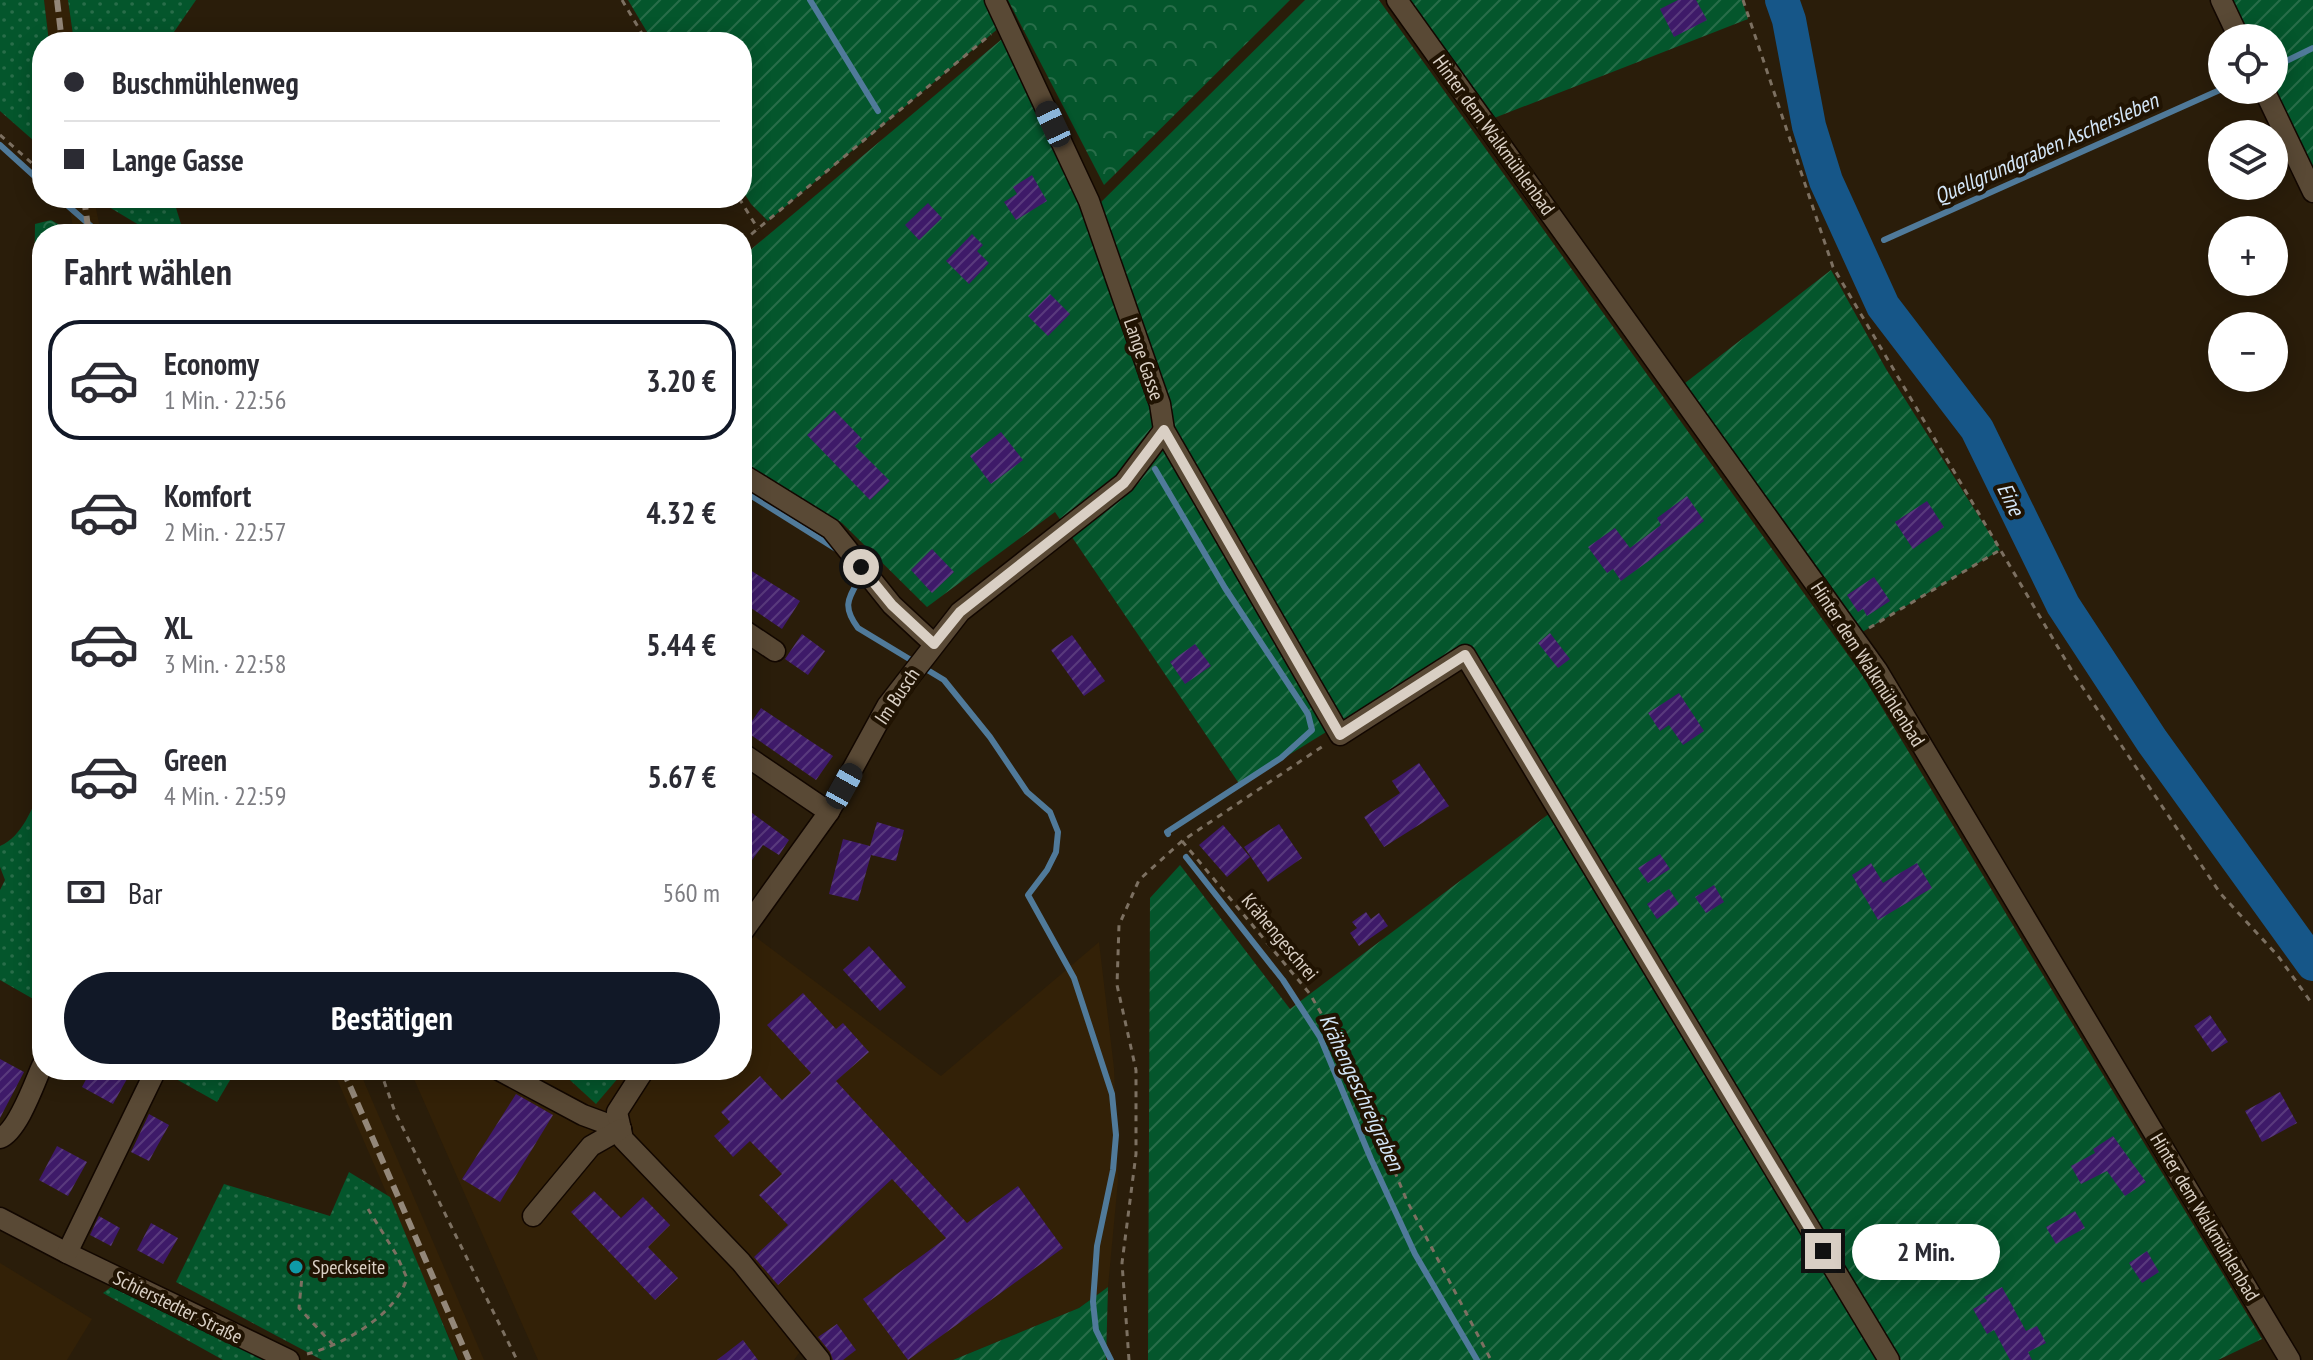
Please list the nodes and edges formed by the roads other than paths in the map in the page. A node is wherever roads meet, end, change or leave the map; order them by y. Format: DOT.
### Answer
graph roads {
  1 [pos="995,0"];
  2 [pos="1397,0"];
  3 [pos="2221,0"];
  4 [pos="2232,24"];
  5 [pos="2271,104"];
  6 [pos="2313,192"];
  7 [pos="1164,430"];
  8 [pos="752,480"];
  9 [pos="752,636"];
  10 [pos="775,651"];
  11 [pos="925,656"];
  12 [pos="752,760"];
  13 [pos="829,812"];
  14 [pos="752,919"];
  15 [pos="35,1080"];
  16 [pos="151,1080"];
  17 [pos="518,1080"];
  18 [pos="638,1080"];
  19 [pos="621,1129"];
  20 [pos="0,1138"];
  21 [pos="533,1216"];
  22 [pos="0,1218"];
  23 [pos="67,1253"];
  24 [pos="289,1360"];
  25 [pos="820,1360"];
  26 [pos="1889,1360"];
  27 [pos="2290,1360"];
  1 -- 7 [label="street, Lange Gasse"];
  2 -- 27 [label="street, Hinter dem Walkmühlenbad"];
  3 -- 4 [label="street"];
  5 -- 6 [label="street"];
  7 -- 11 [label="street, Im Busch"];
  7 -- 26 [label="street, Lange Gasse"];
  8 -- 11 [label="street"];
  9 -- 10 [label="street"];
  11 -- 13 [label="street, Im Busch"];
  12 -- 13 [label="street"];
  13 -- 14 [label="street, Im Busch"];
  15 -- 20 [label="street"];
  16 -- 23 [label="street"];
  17 -- 19 [label="street"];
  18 -- 19 [label="street"];
  19 -- 21 [label="street"];
  19 -- 25 [label="street"];
  22 -- 23 [label="street, Schierstedter Straße"];
  23 -- 24 [label="street, Schierstedter Straße"];
}
